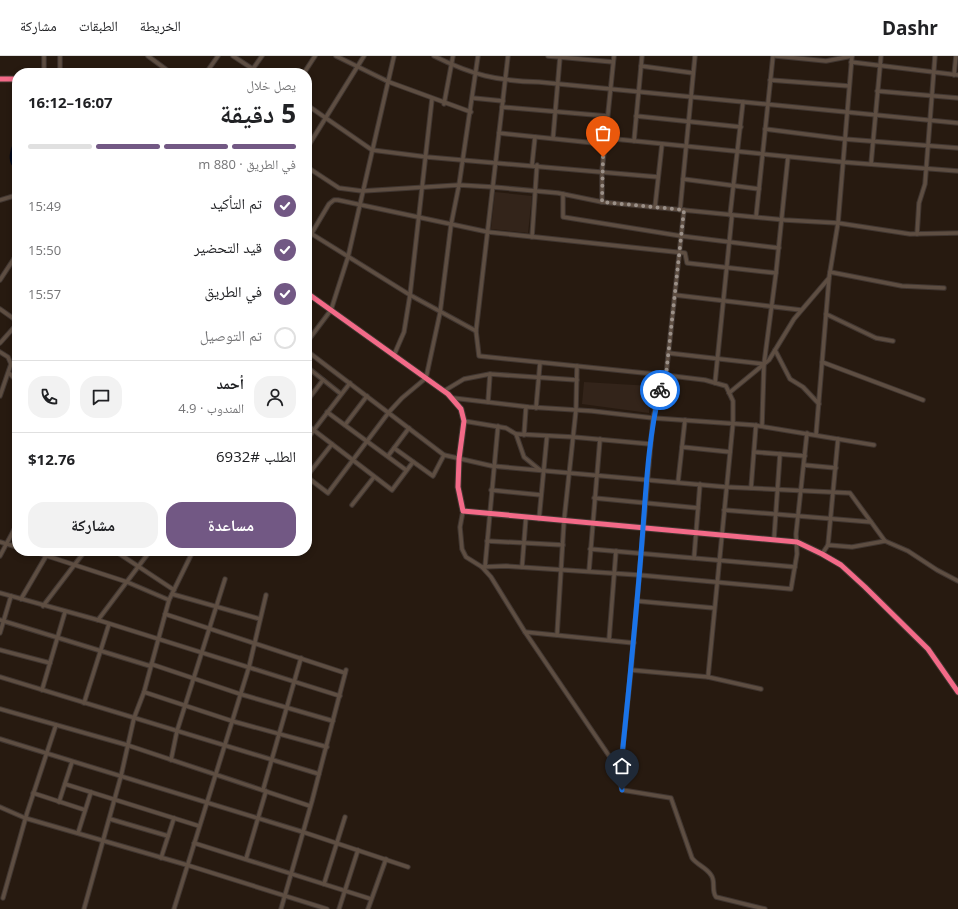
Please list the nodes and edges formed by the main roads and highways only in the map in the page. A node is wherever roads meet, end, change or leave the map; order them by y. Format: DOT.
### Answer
graph roads {
  1 [pos="0,79"];
  2 [pos="12,79"];
  3 [pos="312,297"];
  4 [pos="958,692"];
  1 -- 2 [label="highway"];
  3 -- 4 [label="highway"];
}
